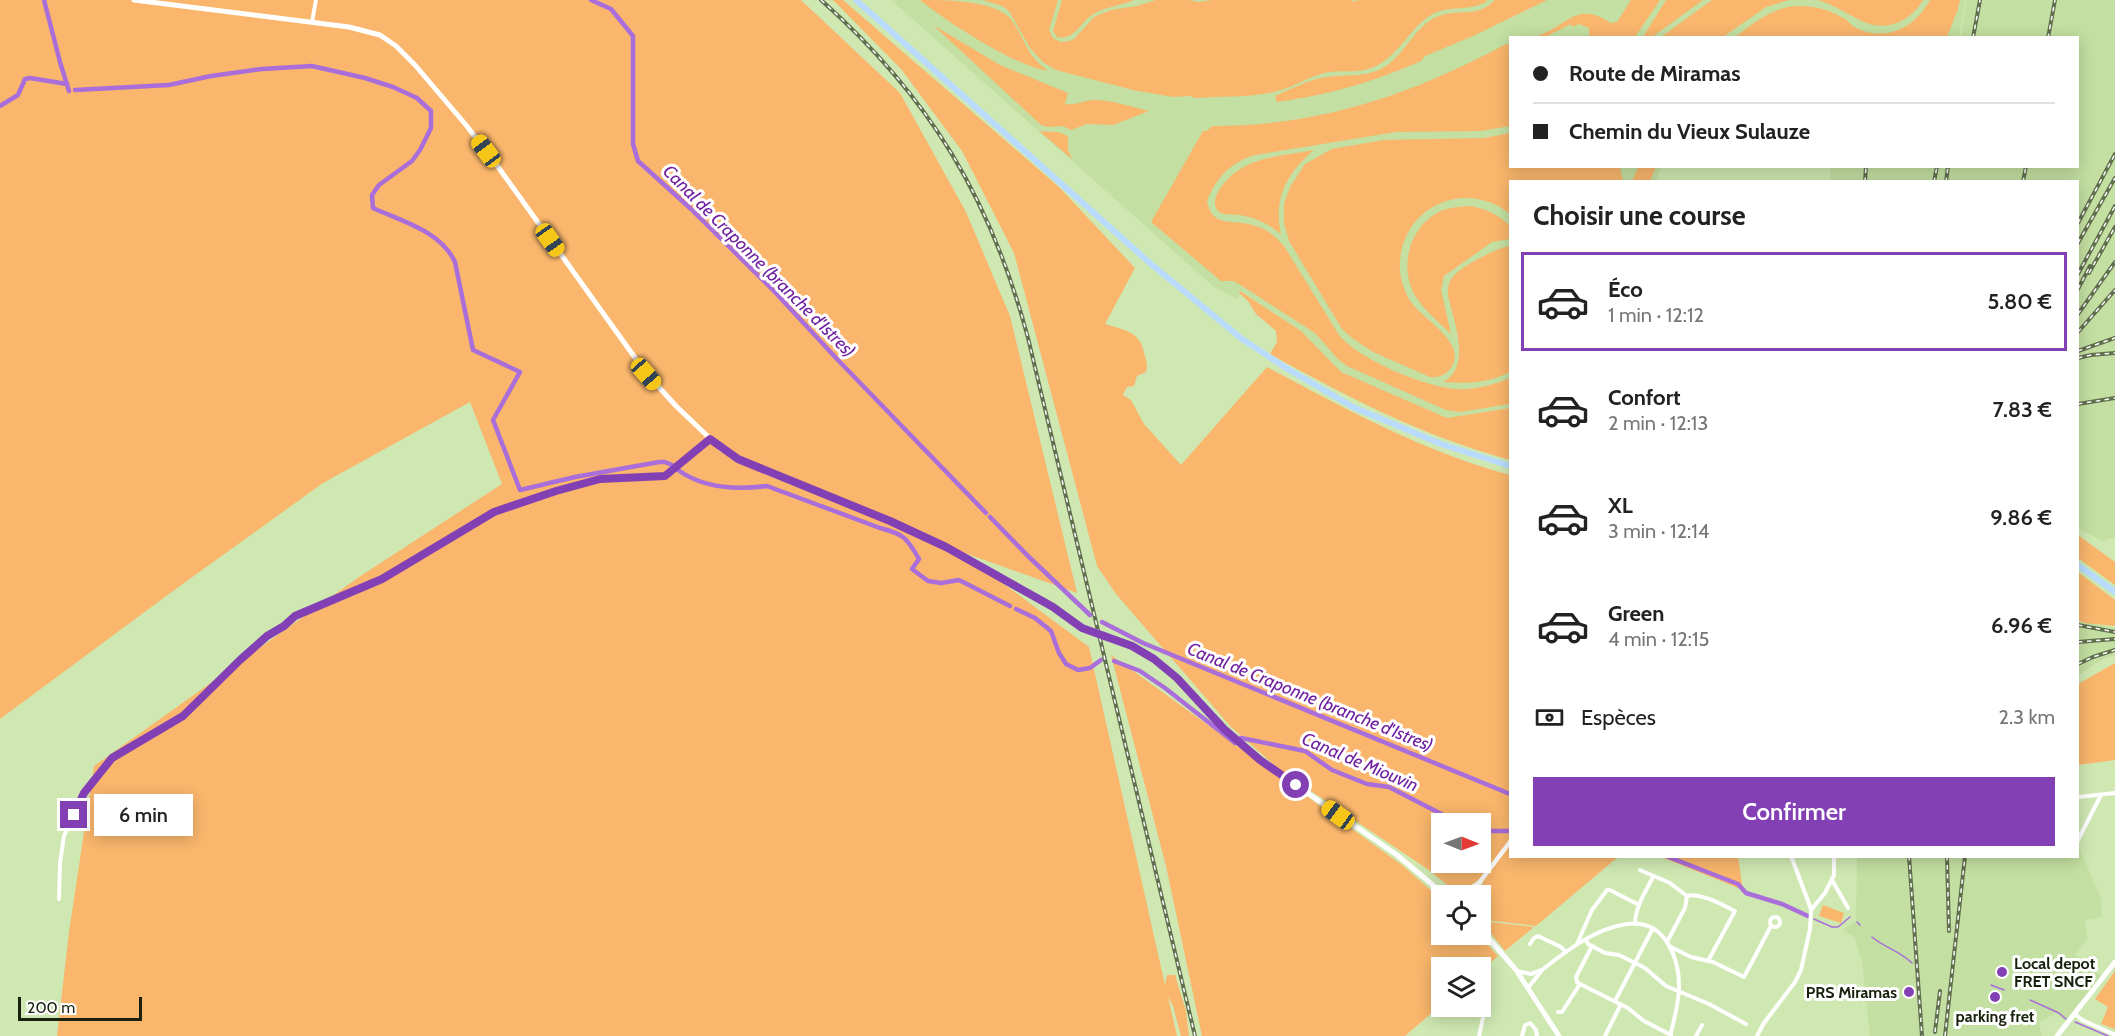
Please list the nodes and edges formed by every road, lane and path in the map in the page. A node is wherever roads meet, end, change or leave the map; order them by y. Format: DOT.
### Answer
graph roads {
  1 [pos="134,0"];
  2 [pos="316,0"];
  3 [pos="856,0"];
  4 [pos="312,22"];
  5 [pos="710,439"];
  6 [pos="1509,466"];
  7 [pos="2079,566"];
  8 [pos="2115,592"];
  9 [pos="2115,793"];
  10 [pos="2101,795"];
  11 [pos="2079,797"];
  12 [pos="2079,840"];
  13 [pos="1509,843"];
  14 [pos="1792,858"];
  15 [pos="1834,858"];
  16 [pos="1640,870"];
  17 [pos="1653,877"];
  18 [pos="1832,880"];
  19 [pos="1479,883"];
  20 [pos="1433,885"];
  21 [pos="1475,885"];
  22 [pos="1687,896"];
  23 [pos="58,899"];
  24 [pos="1640,905"];
  25 [pos="1848,908"];
  26 [pos="1811,910"];
  27 [pos="1635,924"];
  28 [pos="1772,926"];
  29 [pos="1653,928"];
  30 [pos="1586,940"];
  31 [pos="1491,941"];
  32 [pos="1530,944"];
  33 [pos="1668,944"];
  34 [pos="1576,945"];
  35 [pos="1592,946"];
  36 [pos="1566,952"];
  37 [pos="1708,961"];
  38 [pos="2115,962"];
  39 [pos="1634,963"];
  40 [pos="1516,970"];
  41 [pos="1542,970"];
  42 [pos="1532,974"];
  43 [pos="1523,982"];
  44 [pos="1580,984"];
  45 [pos="1528,988"];
  46 [pos="1679,992"];
  47 [pos="1615,1001"];
  48 [pos="1622,1004"];
  49 [pos="1558,1012"];
  50 [pos="2074,1014"];
  51 [pos="1483,1017"];
  52 [pos="1746,1024"];
  53 [pos="1701,1025"];
  54 [pos="1671,1035"];
  55 [pos="2115,1035"];
  56 [pos="1479,1036"];
  57 [pos="1522,1036"];
  58 [pos="1537,1036"];
  59 [pos="1559,1036"];
  60 [pos="1605,1036"];
  61 [pos="1696,1036"];
  62 [pos="1756,1036"];
  63 [pos="2057,1036"];
  1 -- 4 [label="main road"];
  2 -- 4 [label="street"];
  3 -- 6 [label="main road"];
  4 -- 5 [label="main road"];
  5 -- 20 [label="main road"];
  5 -- 23 [label="street"];
  7 -- 8 [label="main road"];
  9 -- 10 [label="street"];
  10 -- 11 [label="street"];
  10 -- 12 [label="street"];
  13 -- 19 [label="street"];
  14 -- 26 [label="street"];
  15 -- 18 [label="street"];
  16 -- 17 [label="street"];
  17 -- 22 [label="street"];
  17 -- 24 [label="street"];
  18 -- 25 [label="street"];
  18 -- 26 [label="street"];
  19 -- 21 [label="street"];
  22 -- 33 [label="street"];
  22 -- 37 [label="street"];
  24 -- 27 [label="street"];
  24 -- 34 [label="street"];
  26 -- 62 [label="street"];
  27 -- 29 [label="street"];
  27 -- 30 [label="street"];
  28 -- 37 [label="street"];
  29 -- 33 [label="street"];
  29 -- 39 [label="street"];
  30 -- 34 [label="street"];
  30 -- 35 [label="street"];
  31 -- 40 [label="main road"];
  32 -- 36 [label="street"];
  33 -- 37 [label="street"];
  33 -- 46 [label="street"];
  34 -- 36 [label="street"];
  35 -- 39 [label="street"];
  35 -- 44 [label="street"];
  36 -- 41 [label="street"];
  38 -- 50 [label="main road"];
  39 -- 46 [label="street"];
  39 -- 47 [label="street"];
  40 -- 42 [label="street"];
  40 -- 43 [label="main road"];
  41 -- 42 [label="street"];
  41 -- 45 [label="street"];
  42 -- 43 [label="street"];
  43 -- 45 [label="main road"];
  44 -- 47 [label="street"];
  44 -- 49 [label="street"];
  45 -- 59 [label="main road"];
  46 -- 52 [label="street"];
  46 -- 54 [label="street"];
  47 -- 48 [label="street"];
  48 -- 54 [label="street"];
  48 -- 60 [label="street"];
  50 -- 55 [label="street"];
  50 -- 63 [label="main road"];
  51 -- 56 [label="street"];
  53 -- 61 [label="street"];
  57 -- 58 [label="street"];
}
